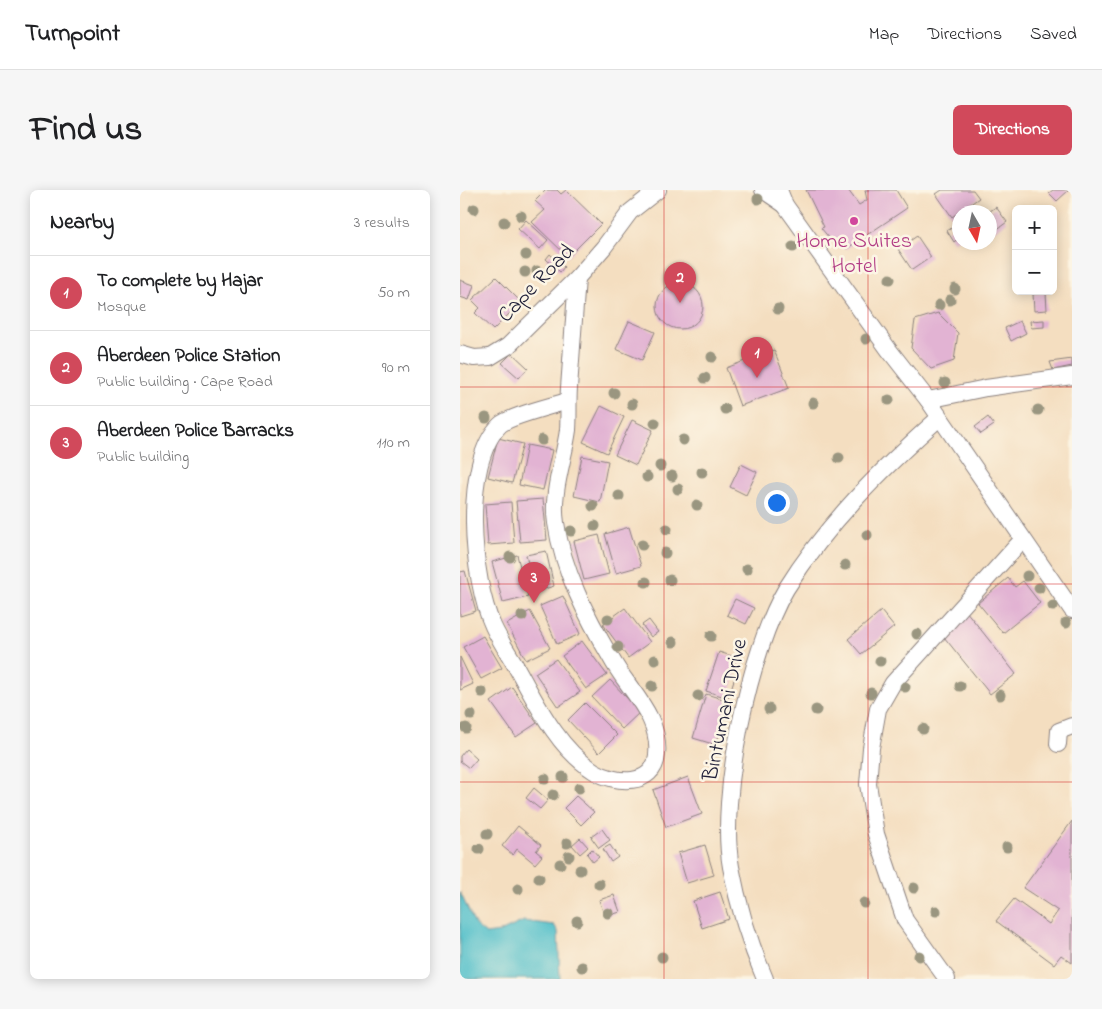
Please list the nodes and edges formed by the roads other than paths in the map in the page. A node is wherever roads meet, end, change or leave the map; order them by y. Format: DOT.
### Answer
graph roads {
  1 [pos="637,190"];
  2 [pos="658,190"];
  3 [pos="762,190"];
  4 [pos="782,198"];
  5 [pos="630,212"];
  6 [pos="577,278"];
  7 [pos="460,354"];
  8 [pos="1072,376"];
  9 [pos="568,400"];
  10 [pos="928,400"];
  11 [pos="939,418"];
  12 [pos="1022,540"];
  13 [pos="1072,610"];
  14 [pos="1072,726"];
  15 [pos="1058,744"];
  16 [pos="765,979"];
  17 [pos="947,979"];
  1 -- 5 [label="street, Cape Road"];
  2 -- 5 [label="street, Cape Road"];
  3 -- 4 [label="street"];
  4 -- 10 [label="street"];
  5 -- 6 [label="street, Cape Road"];
  6 -- 7 [label="street, Cape Road"];
  6 -- 9 [label="street"];
  8 -- 10 [label="street"];
  9 -- 9 [label="street"];
  10 -- 11 [label="street"];
  11 -- 12 [label="street"];
  11 -- 16 [label="street, Bintumani Drive"];
  12 -- 13 [label="street"];
  12 -- 17 [label="street"];
  14 -- 15 [label="street"];
}
